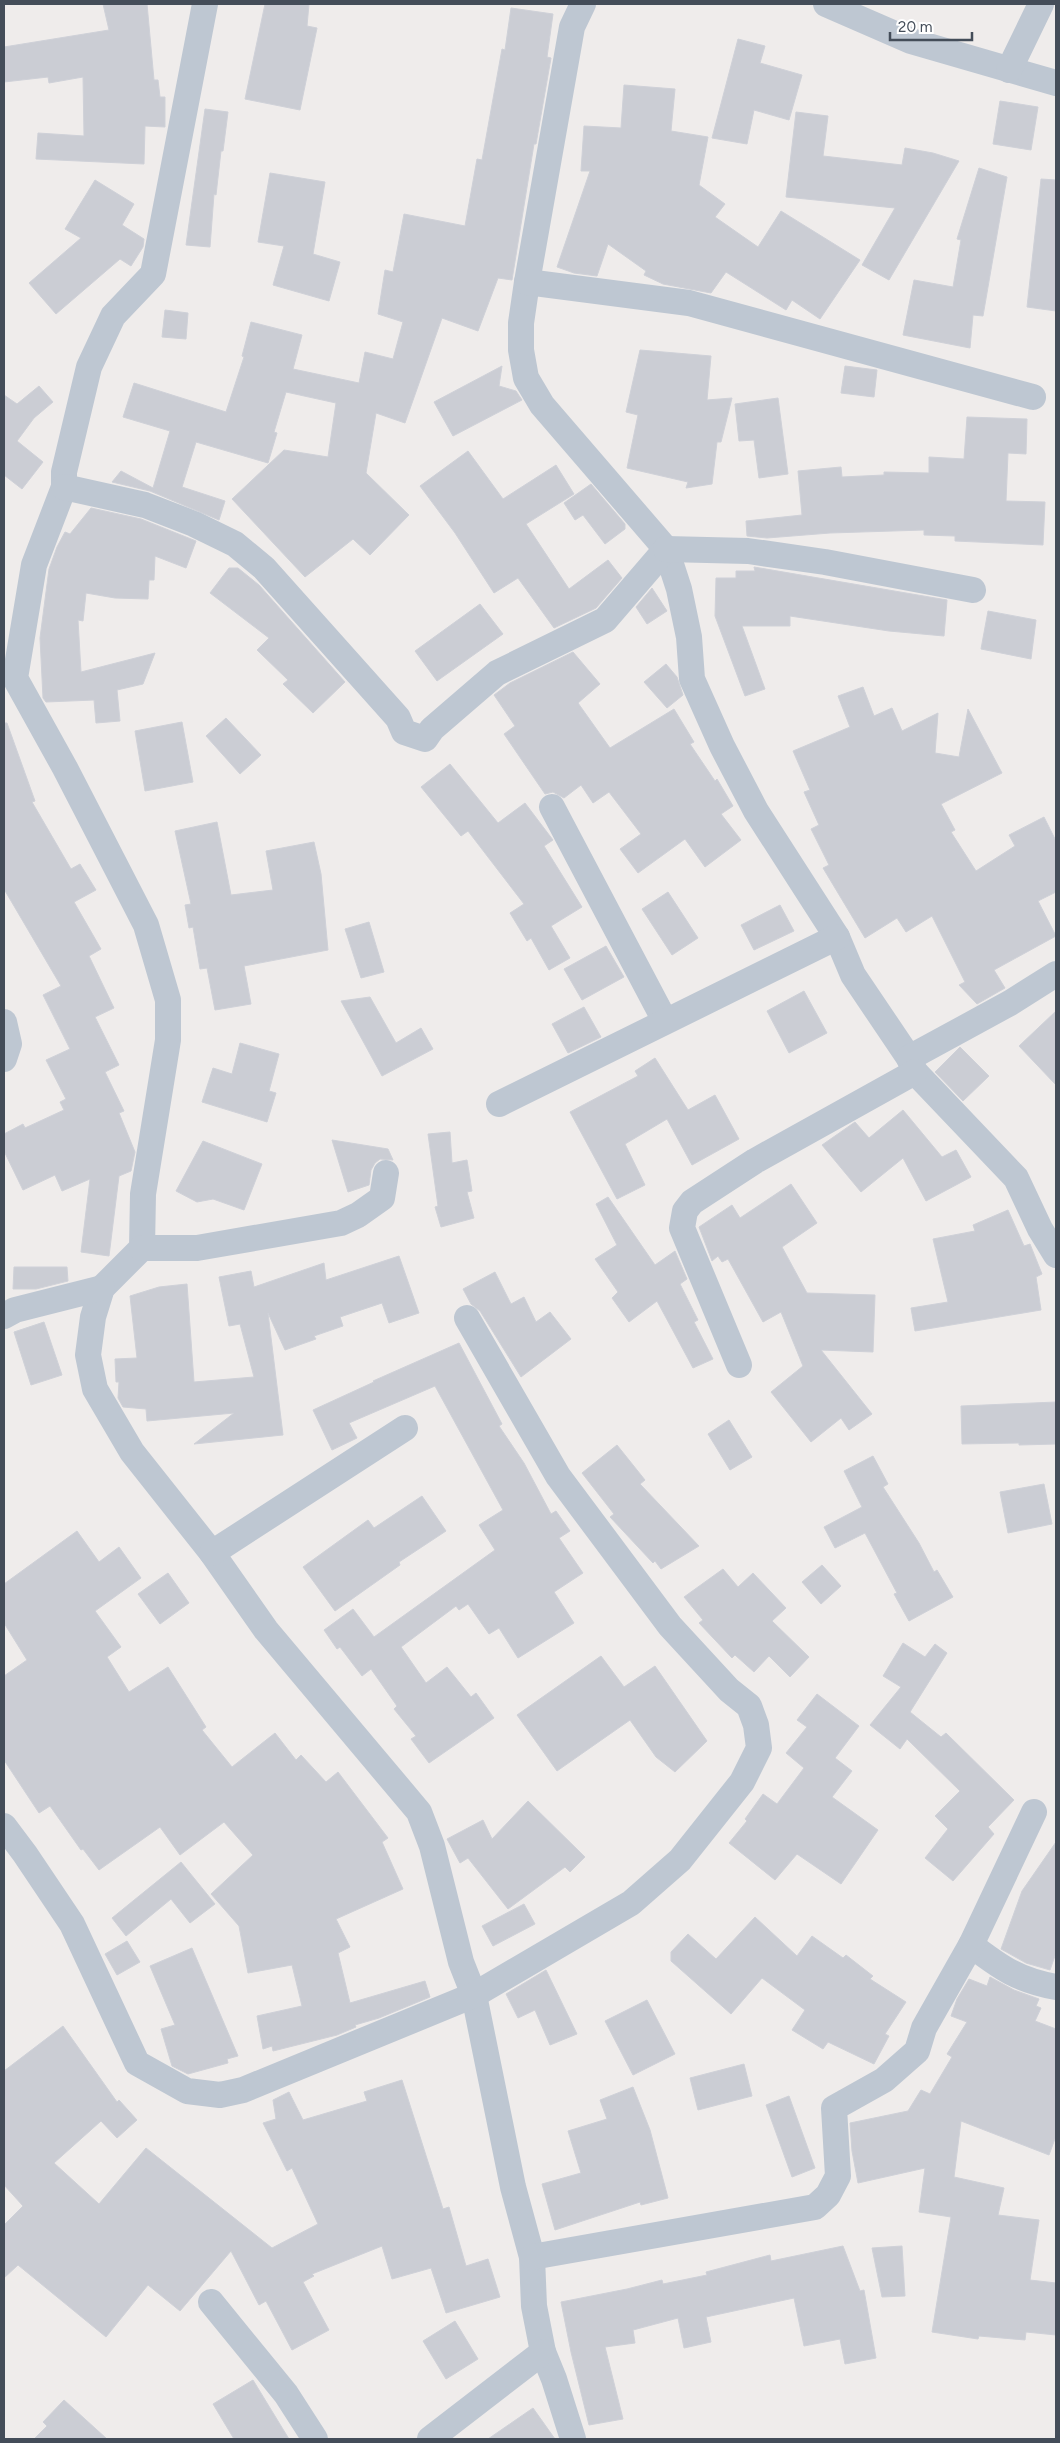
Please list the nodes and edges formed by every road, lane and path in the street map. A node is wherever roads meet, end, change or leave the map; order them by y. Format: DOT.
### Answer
graph roads {
  1 [pos="205,4"];
  2 [pos="583,4"];
  3 [pos="826,4"];
  4 [pos="1041,4"];
  5 [pos="1009,70"];
  6 [pos="1056,83"];
  7 [pos="527,282"];
  8 [pos="1032,397"];
  9 [pos="64,487"];
  10 [pos="666,550"];
  11 [pos="974,590"];
  12 [pos="552,807"];
  13 [pos="837,937"];
  14 [pos="1056,974"];
  15 [pos="665,1021"];
  16 [pos="4,1022"];
  17 [pos="4,1059"];
  18 [pos="912,1065"];
  19 [pos="499,1104"];
  20 [pos="386,1173"];
  21 [pos="142,1248"];
  22 [pos="1056,1255"];
  23 [pos="102,1288"];
  24 [pos="4,1316"];
  25 [pos="467,1318"];
  26 [pos="740,1365"];
  27 [pos="405,1428"];
  28 [pos="212,1552"];
  29 [pos="1034,1812"];
  30 [pos="4,1826"];
  31 [pos="971,1945"];
  32 [pos="1056,1987"];
  33 [pos="474,1995"];
  34 [pos="532,2257"];
  35 [pos="211,2302"];
  36 [pos="543,2352"];
  37 [pos="315,2439"];
  38 [pos="430,2439"];
  39 [pos="573,2439"];
  1 -- 9 [label="street"];
  2 -- 7 [label="street"];
  3 -- 5 [label="street"];
  4 -- 5 [label="street"];
  5 -- 6 [label="street"];
  7 -- 8 [label="street"];
  7 -- 10 [label="street"];
  9 -- 10 [label="street"];
  9 -- 21 [label="street"];
  10 -- 11 [label="street"];
  10 -- 13 [label="street"];
  12 -- 15 [label="street"];
  13 -- 15 [label="street"];
  13 -- 18 [label="street"];
  14 -- 18 [label="street"];
  15 -- 19 [label="street"];
  16 -- 17 [label="street"];
  18 -- 22 [label="street"];
  18 -- 26 [label="street"];
  20 -- 21 [label="street"];
  21 -- 23 [label="street"];
  23 -- 24 [label="street"];
  23 -- 28 [label="street"];
  25 -- 33 [label="street"];
  27 -- 28 [label="street"];
  28 -- 33 [label="street"];
  29 -- 31 [label="street"];
  30 -- 33 [label="street"];
  31 -- 32 [label="street"];
  31 -- 34 [label="street"];
  33 -- 34 [label="street"];
  34 -- 36 [label="street"];
  35 -- 37 [label="street"];
  36 -- 38 [label="street"];
  36 -- 39 [label="street"];
}
